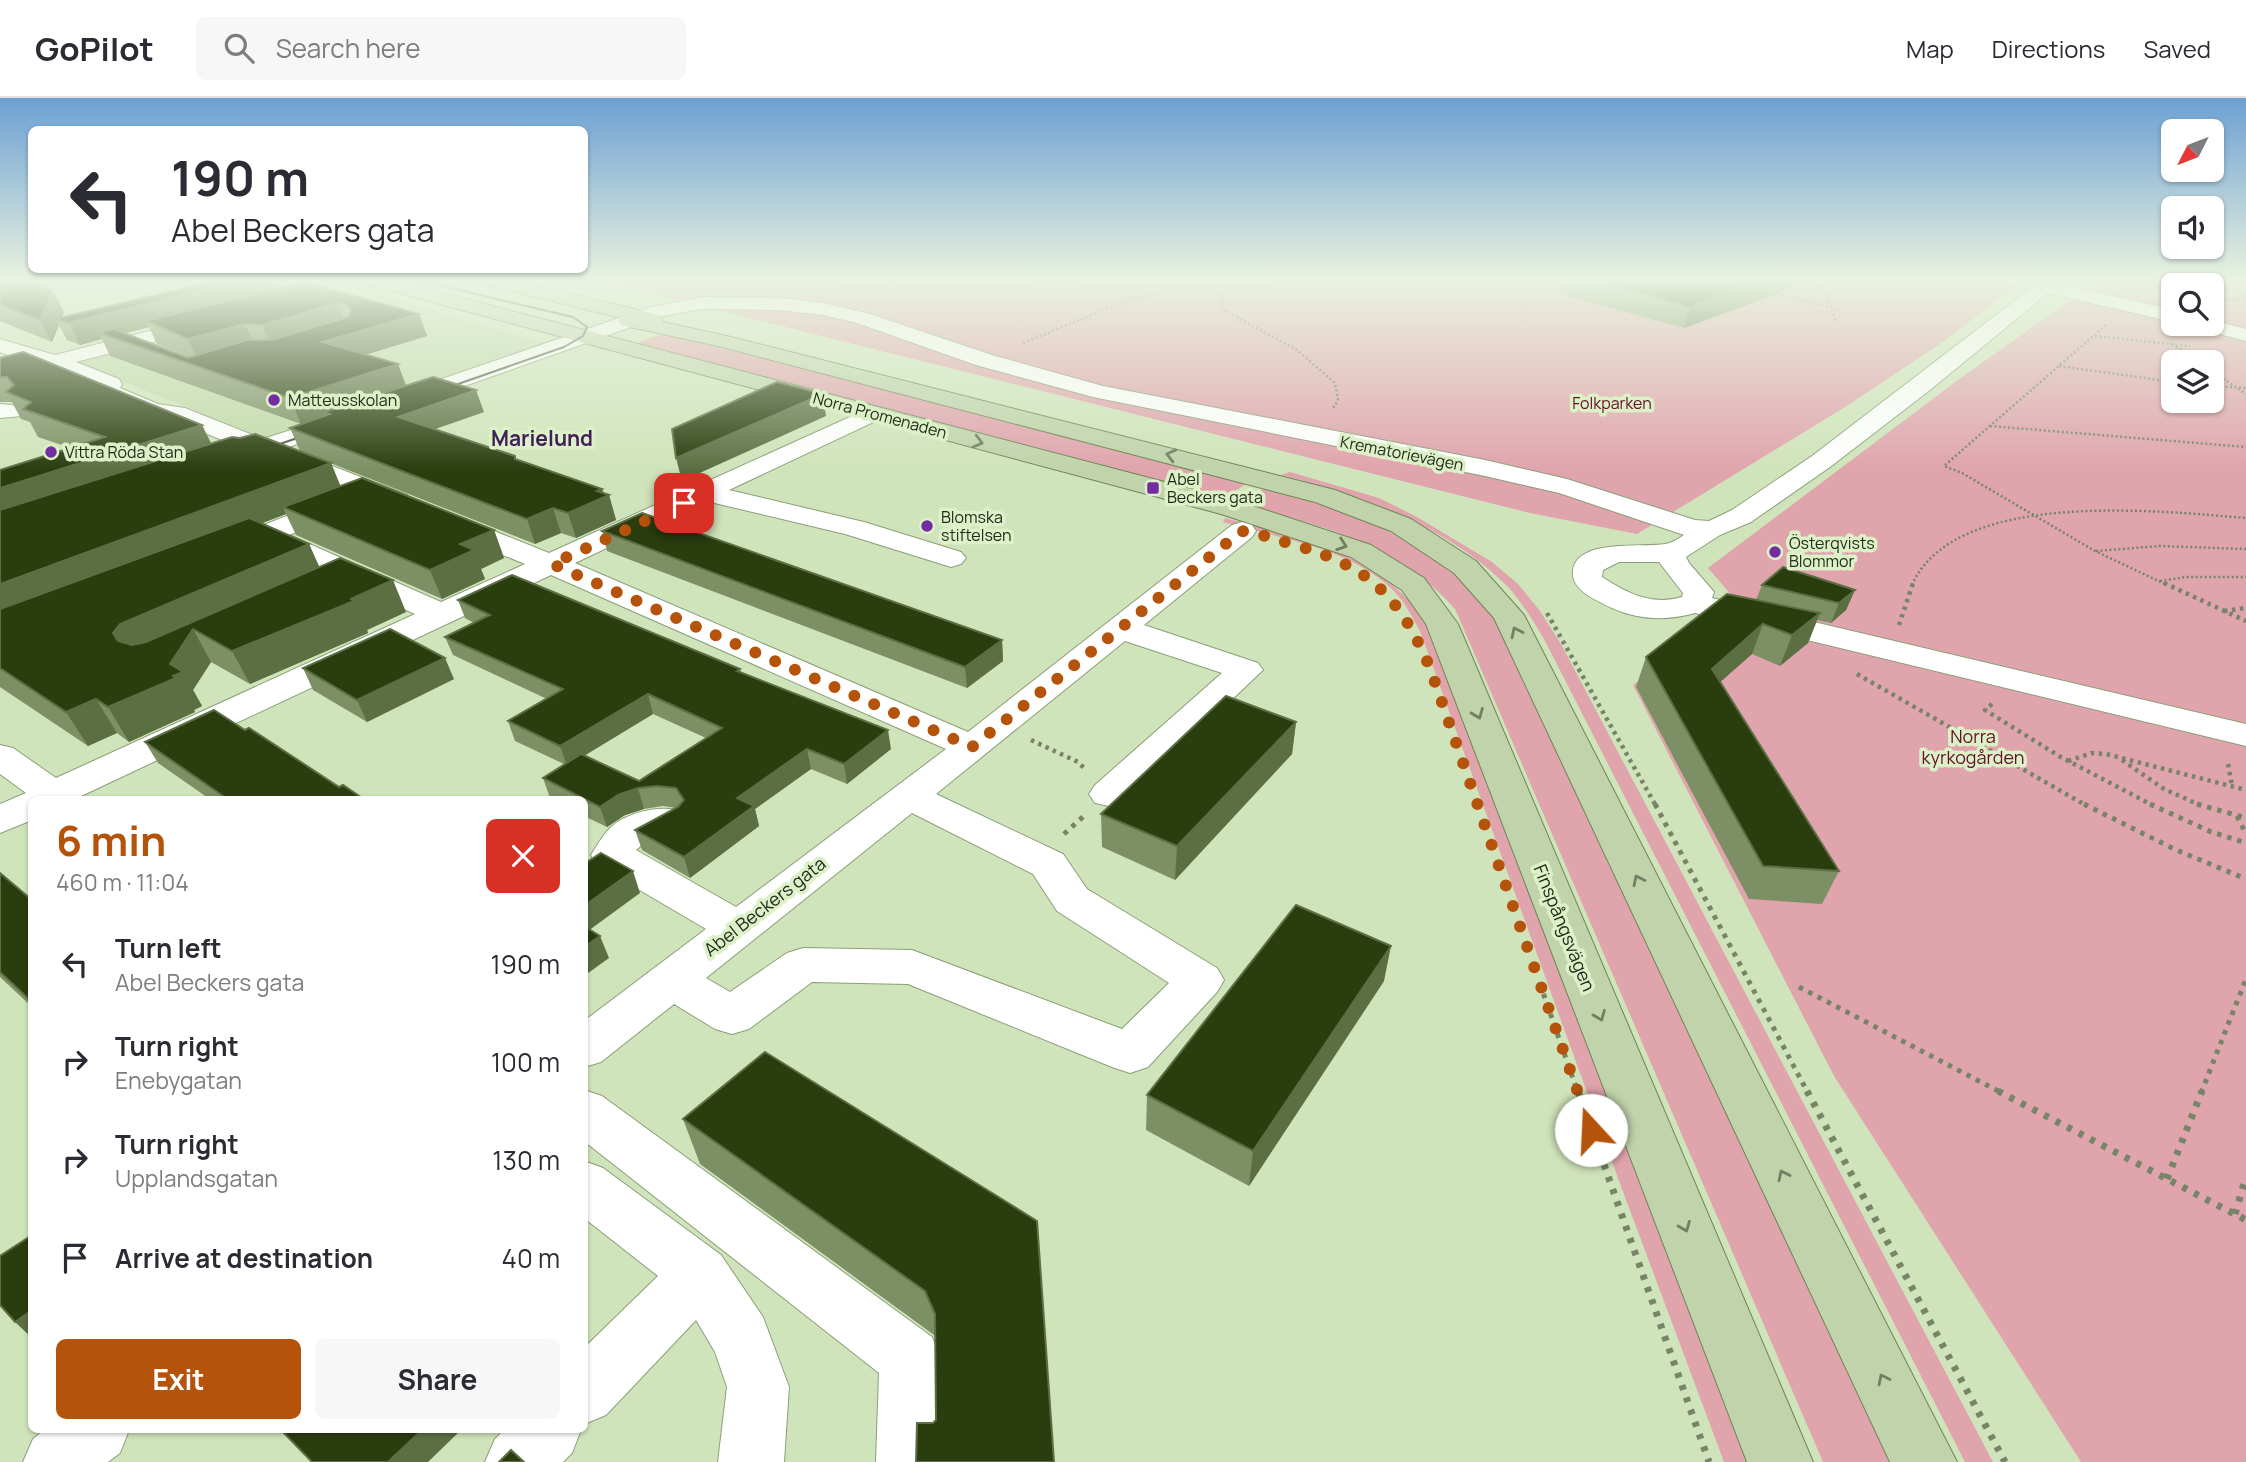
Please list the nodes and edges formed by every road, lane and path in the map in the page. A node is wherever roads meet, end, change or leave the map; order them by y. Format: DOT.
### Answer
graph roads {
  1 [pos="125,343"];
  2 [pos="130,343"];
  3 [pos="577,343"];
  4 [pos="609,343"];
  5 [pos="730,343"];
  6 [pos="934,343"];
  7 [pos="1284,343"];
  8 [pos="1976,343"];
  9 [pos="2086,343"];
  10 [pos="2163,343"];
  11 [pos="0,345"];
  12 [pos="2198,346"];
  13 [pos="163,357"];
  14 [pos="55,361"];
  15 [pos="1919,361"];
  16 [pos="2059,366"];
  17 [pos="1942,367"];
  18 [pos="0,375"];
  19 [pos="2224,379"];
  20 [pos="2161,380"];
  21 [pos="1335,383"];
  22 [pos="2224,386"];
  23 [pos="2237,387"];
  24 [pos="2246,388"];
  25 [pos="2246,394"];
  26 [pos="872,414"];
  27 [pos="1990,426"];
  28 [pos="2246,447"];
  29 [pos="261,448"];
  30 [pos="209,466"];
  31 [pos="374,492"];
  32 [pos="706,493"];
  33 [pos="467,501"];
  34 [pos="432,516"];
  35 [pos="2036,516"];
  36 [pos="2246,518"];
  37 [pos="1237,520"];
  38 [pos="1711,529"];
  39 [pos="265,535"];
  40 [pos="2246,549"];
  41 [pos="2095,551"];
  42 [pos="1670,553"];
  43 [pos="951,558"];
  44 [pos="202,559"];
  45 [pos="552,564"];
  46 [pos="354,575"];
  47 [pos="2246,577"];
  48 [pos="2158,582"];
  49 [pos="316,592"];
  50 [pos="1695,603"];
  51 [pos="2246,608"];
  52 [pos="2224,611"];
  53 [pos="443,614"];
  54 [pos="2246,621"];
  55 [pos="1120,628"];
  56 [pos="1893,649"];
  57 [pos="1845,668"];
  58 [pos="1993,704"];
  59 [pos="2246,735"];
  60 [pos="985,736"];
  61 [pos="0,756"];
  62 [pos="2119,757"];
  63 [pos="2068,761"];
  64 [pos="2228,764"];
  65 [pos="2232,786"];
  66 [pos="2246,790"];
  67 [pos="1109,794"];
  68 [pos="44,796"];
  69 [pos="53,796"];
  70 [pos="908,796"];
  71 [pos="28,807"];
  72 [pos="2237,816"];
  73 [pos="2246,818"];
  74 [pos="0,820"];
  75 [pos="667,820"];
  76 [pos="2246,834"];
  77 [pos="2246,843"];
  78 [pos="1036,858"];
  79 [pos="2246,879"];
  80 [pos="738,928"];
  81 [pos="1537,975"];
  82 [pos="672,979"];
  83 [pos="2246,979"];
  84 [pos="1799,987"];
  85 [pos="588,1045"];
  86 [pos="588,1114"];
  87 [pos="2246,1177"];
  88 [pos="2167,1179"];
  89 [pos="588,1188"];
  90 [pos="2235,1214"];
  91 [pos="2246,1220"];
  92 [pos="700,1273"];
  93 [pos="588,1389"];
  94 [pos="93,1433"];
  95 [pos="546,1433"];
  96 [pos="56,1462"];
  97 [pos="518,1462"];
  98 [pos="751,1462"];
  99 [pos="909,1462"];
  100 [pos="1709,1462"];
  101 [pos="1780,1462"];
  102 [pos="1924,1462"];
  1 -- 14 [label="street"];
  2 -- 13 [label="street"];
  3 -- 29 [label="street, Krematorievägen"];
  4 -- 26 [label="main road, Norra Promenaden"];
  102 -- 5 [label="main road, Norra Promenaden, one-way"];
  6 -- 38 [label="street, Krematorievägen"];
  7 -- 21 [label="path"];
  8 -- 17 [label="street"];
  9 -- 16 [label="path"];
  10 -- 12 [label="path"];
  11 -- 14 [label="street"];
  14 -- 18 [label="street"];
  14 -- 29 [label="street"];
  15 -- 17 [label="street"];
  16 -- 20 [label="path"];
  16 -- 27 [label="path"];
  17 -- 38 [label="street"];
  19 -- 23 [label="path"];
  22 -- 23 [label="path"];
  23 -- 24 [label="path"];
  23 -- 25 [label="path"];
  26 -- 32 [label="street"];
  26 -- 37 [label="main road, Norra Promenaden, one-way"];
  27 -- 28 [label="path"];
  27 -- 35 [label="path"];
  29 -- 30 [label="street, Krematorievägen"];
  29 -- 31 [label="street"];
  31 -- 34 [label="street"];
  31 -- 39 [label="street"];
  32 -- 43 [label="street"];
  32 -- 45 [label="street"];
  33 -- 34 [label="street"];
  34 -- 45 [label="street"];
  35 -- 36 [label="path"];
  35 -- 41 [label="path"];
  35 -- 56 [label="path"];
  37 -- 55 [label="street, Abel Beckers gata"];
  37 -- 101 [label="main road, Finspångsvägen, one-way"];
  38 -- 42 [label="street"];
  39 -- 44 [label="street"];
  39 -- 46 [label="street"];
  40 -- 41 [label="path"];
  41 -- 48 [label="path"];
  42 -- 50 [label="street"];
  42 -- 50 [label="street"];
  45 -- 53 [label="street"];
  45 -- 60 [label="street"];
  46 -- 49 [label="street"];
  46 -- 53 [label="street"];
  47 -- 48 [label="path"];
  48 -- 52 [label="path"];
  50 -- 56 [label="street"];
  51 -- 52 [label="path"];
  52 -- 54 [label="path"];
  53 -- 69 [label="street"];
  55 -- 60 [label="street, Abel Beckers gata"];
  55 -- 67 [label="street"];
  56 -- 59 [label="street"];
  57 -- 79 [label="path"];
  58 -- 63 [label="path"];
  60 -- 67 [label="path"];
  60 -- 70 [label="street, Abel Beckers gata"];
  61 -- 68 [label="street"];
  62 -- 63 [label="path"];
  62 -- 65 [label="path"];
  62 -- 72 [label="path"];
  63 -- 77 [label="path"];
  64 -- 65 [label="path"];
  65 -- 66 [label="path"];
  67 -- 78 [label="path"];
  70 -- 78 [label="street"];
  70 -- 80 [label="street, Abel Beckers gata"];
  71 -- 74 [label="street"];
  72 -- 73 [label="path"];
  72 -- 76 [label="path"];
  75 -- 80 [label="street"];
  78 -- 82 [label="street"];
  80 -- 82 [label="street, Abel Beckers gata"];
  81 -- 100 [label="path"];
  82 -- 85 [label="street, Abel Beckers gata"];
  83 -- 88 [label="path"];
  84 -- 88 [label="path"];
  86 -- 99 [label="street"];
  87 -- 90 [label="path"];
  88 -- 90 [label="path"];
  89 -- 92 [label="street"];
  90 -- 91 [label="path"];
  92 -- 93 [label="street"];
  92 -- 98 [label="street"];
  94 -- 96 [label="street"];
  95 -- 97 [label="street"];
}
